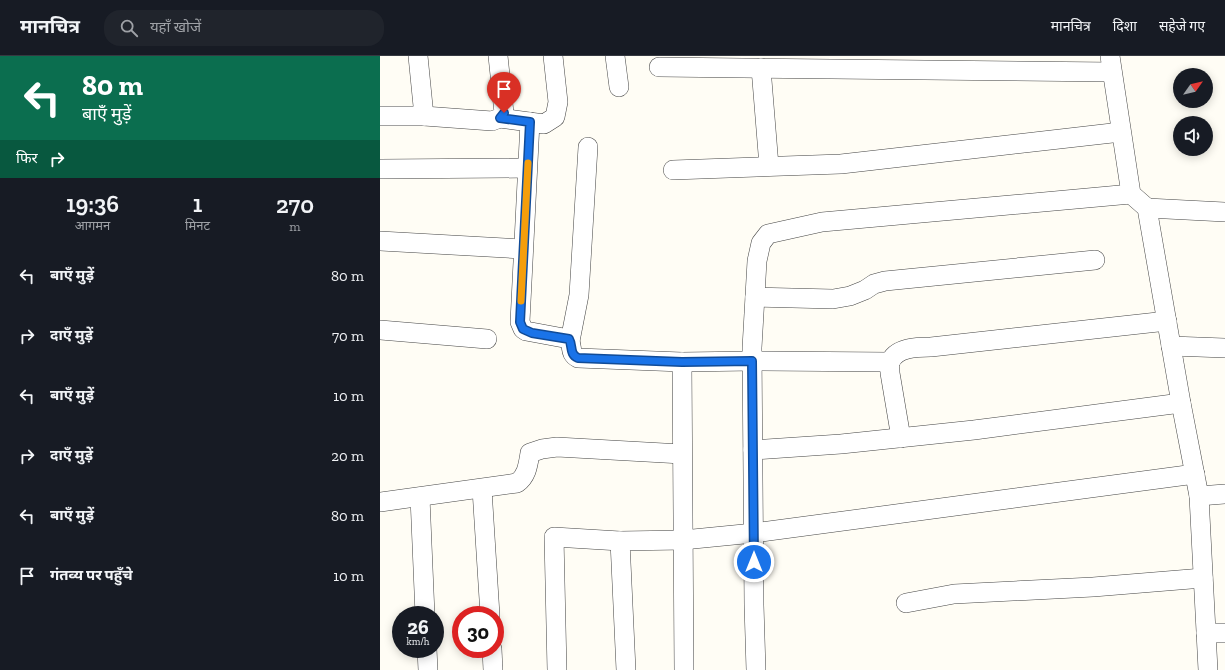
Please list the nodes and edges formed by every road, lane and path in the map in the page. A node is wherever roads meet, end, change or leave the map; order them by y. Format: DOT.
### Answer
graph roads {
  1 [pos="418,56"];
  2 [pos="498,56"];
  3 [pos="553,56"];
  4 [pos="615,56"];
  5 [pos="1111,64"];
  6 [pos="659,68"];
  7 [pos="761,68"];
  8 [pos="619,87"];
  9 [pos="380,116"];
  10 [pos="424,116"];
  11 [pos="500,118"];
  12 [pos="530,122"];
  13 [pos="1121,132"];
  14 [pos="588,147"];
  15 [pos="769,166"];
  16 [pos="528,168"];
  17 [pos="380,169"];
  18 [pos="673,170"];
  19 [pos="1131,194"];
  20 [pos="1147,208"];
  21 [pos="1225,212"];
  22 [pos="380,241"];
  23 [pos="523,249"];
  24 [pos="1095,260"];
  25 [pos="755,297"];
  26 [pos="1167,322"];
  27 [pos="380,330"];
  28 [pos="487,339"];
  29 [pos="570,341"];
  30 [pos="1171,346"];
  31 [pos="1225,348"];
  32 [pos="752,361"];
  33 [pos="682,362"];
  34 [pos="890,362"];
  35 [pos="1181,403"];
  36 [pos="901,438"];
  37 [pos="753,450"];
  38 [pos="682,454"];
  39 [pos="1194,474"];
  40 [pos="482,489"];
  41 [pos="1225,494"];
  42 [pos="1199,496"];
  43 [pos="420,497"];
  44 [pos="380,502"];
  45 [pos="754,533"];
  46 [pos="683,540"];
  47 [pos="620,541"];
  48 [pos="1203,578"];
  49 [pos="906,603"];
  50 [pos="425,606"];
  51 [pos="489,606"];
  52 [pos="1206,633"];
  53 [pos="1225,633"];
  54 [pos="427,658"];
  55 [pos="492,658"];
  56 [pos="428,670"];
  57 [pos="493,670"];
  58 [pos="557,670"];
  59 [pos="626,670"];
  60 [pos="684,670"];
  61 [pos="756,670"];
  62 [pos="1208,670"];
  1 -- 10 [label="street"];
  2 -- 11 [label="street"];
  3 -- 12 [label="street"];
  4 -- 8 [label="street"];
  5 -- 7 [label="street"];
  5 -- 13 [label="street"];
  6 -- 7 [label="street"];
  7 -- 15 [label="street"];
  9 -- 10 [label="street"];
  10 -- 11 [label="street"];
  11 -- 12 [label="street"];
  12 -- 16 [label="street"];
  13 -- 15 [label="street"];
  13 -- 19 [label="street"];
  14 -- 29 [label="street"];
  15 -- 18 [label="street"];
  16 -- 17 [label="street"];
  16 -- 23 [label="street"];
  19 -- 20 [label="street"];
  19 -- 25 [label="street"];
  20 -- 21 [label="street"];
  20 -- 26 [label="street"];
  22 -- 23 [label="street"];
  23 -- 29 [label="street"];
  24 -- 25 [label="street"];
  25 -- 32 [label="street"];
  26 -- 30 [label="street"];
  26 -- 34 [label="street"];
  27 -- 28 [label="street"];
  29 -- 33 [label="street"];
  30 -- 31 [label="street"];
  30 -- 35 [label="street"];
  32 -- 33 [label="street"];
  32 -- 34 [label="street"];
  32 -- 37 [label="street"];
  33 -- 38 [label="street"];
  34 -- 36 [label="street"];
  35 -- 36 [label="street"];
  35 -- 39 [label="street"];
  36 -- 37 [label="street"];
  37 -- 45 [label="street"];
  38 -- 40 [label="street"];
  38 -- 46 [label="street"];
  39 -- 42 [label="street"];
  39 -- 45 [label="street"];
  40 -- 43 [label="street"];
  40 -- 51 [label="street"];
  41 -- 42 [label="street"];
  42 -- 48 [label="street"];
  43 -- 44 [label="street"];
  43 -- 50 [label="street"];
  45 -- 46 [label="street"];
  45 -- 61 [label="street"];
  46 -- 47 [label="street"];
  46 -- 60 [label="street"];
  47 -- 58 [label="street"];
  47 -- 59 [label="street"];
  48 -- 49 [label="street"];
  48 -- 52 [label="street"];
  52 -- 53 [label="street"];
  52 -- 62 [label="street"];
  54 -- 56 [label="street"];
  55 -- 57 [label="street"];
}
